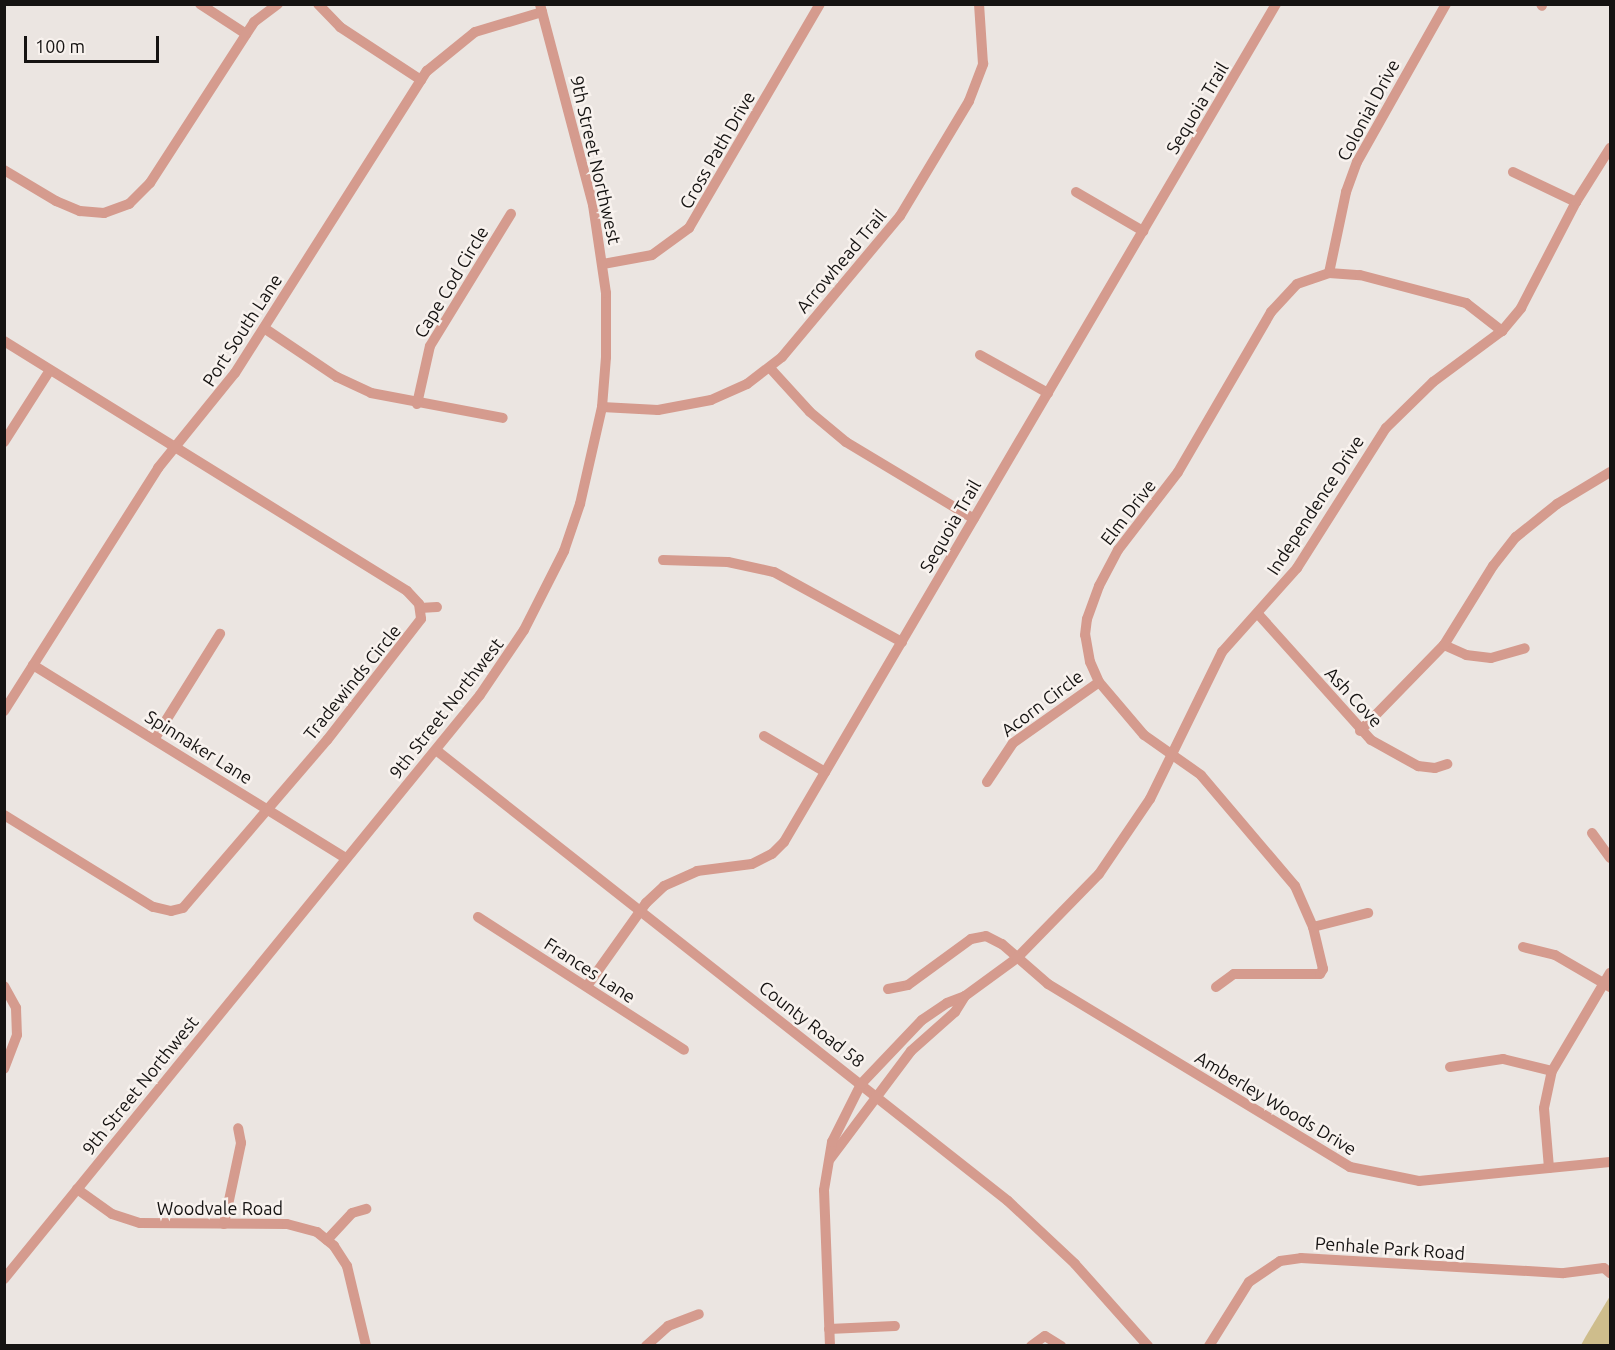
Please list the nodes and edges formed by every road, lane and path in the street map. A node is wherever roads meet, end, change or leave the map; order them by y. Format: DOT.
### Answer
graph roads {
  1 [pos="200,4"];
  2 [pos="278,4"];
  3 [pos="318,4"];
  4 [pos="820,4"];
  5 [pos="979,4"];
  6 [pos="1446,4"];
  7 [pos="1273,6"];
  8 [pos="541,8"];
  9 [pos="246,34"];
  10 [pos="421,80"];
  11 [pos="1611,148"];
  12 [pos="4,170"];
  13 [pos="1513,172"];
  14 [pos="1076,192"];
  15 [pos="1576,202"];
  16 [pos="511,214"];
  17 [pos="1143,231"];
  18 [pos="603,264"];
  19 [pos="1329,273"];
  20 [pos="264,328"];
  21 [pos="1502,331"];
  22 [pos="4,341"];
  23 [pos="980,355"];
  24 [pos="770,368"];
  25 [pos="50,370"];
  26 [pos="1048,393"];
  27 [pos="417,404"];
  28 [pos="602,407"];
  29 [pos="503,418"];
  30 [pos="4,442"];
  31 [pos="177,446"];
  32 [pos="1611,472"];
  33 [pos="975,519"];
  34 [pos="663,560"];
  35 [pos="437,606"];
  36 [pos="420,608"];
  37 [pos="1258,614"];
  38 [pos="220,634"];
  39 [pos="902,642"];
  40 [pos="1444,645"];
  41 [pos="1525,648"];
  42 [pos="33,665"];
  43 [pos="1098,682"];
  44 [pos="4,711"];
  45 [pos="1360,731"];
  46 [pos="764,736"];
  47 [pos="155,738"];
  48 [pos="436,750"];
  49 [pos="1172,756"];
  50 [pos="1448,764"];
  51 [pos="825,772"];
  52 [pos="987,782"];
  53 [pos="266,809"];
  54 [pos="4,815"];
  55 [pos="1592,833"];
  56 [pos="346,858"];
  57 [pos="1611,858"];
  58 [pos="641,911"];
  59 [pos="1368,913"];
  60 [pos="478,917"];
  61 [pos="1312,927"];
  62 [pos="1523,947"];
  63 [pos="1017,958"];
  64 [pos="1611,973"];
  65 [pos="1607,985"];
  66 [pos="4,986"];
  67 [pos="587,987"];
  68 [pos="1216,987"];
  69 [pos="888,989"];
  70 [pos="965,996"];
  71 [pos="684,1050"];
  72 [pos="1450,1067"];
  73 [pos="4,1069"];
  74 [pos="1552,1071"];
  75 [pos="861,1084"];
  76 [pos="876,1096"];
  77 [pos="238,1128"];
  78 [pos="830,1159"];
  79 [pos="1611,1162"];
  80 [pos="1549,1168"];
  81 [pos="76,1189"];
  82 [pos="366,1209"];
  83 [pos="224,1224"];
  84 [pos="327,1240"];
  85 [pos="1610,1273"];
  86 [pos="4,1279"];
  87 [pos="699,1314"];
  88 [pos="895,1326"];
  89 [pos="829,1329"];
  90 [pos="366,1346"];
  91 [pos="646,1346"];
  92 [pos="830,1346"];
  93 [pos="1031,1346"];
  94 [pos="1061,1346"];
  95 [pos="1148,1346"];
  96 [pos="1209,1346"];
  1 -- 9 [label="street"];
  2 -- 9 [label="street"];
  3 -- 10 [label="street"];
  4 -- 18 [label="street, Cross Path Drive"];
  5 -- 24 [label="street, Arrowhead Trail"];
  6 -- 19 [label="street, Colonial Drive"];
  7 -- 17 [label="street, Sequoia Trail"];
  8 -- 10 [label="street, Port South Lane"];
  8 -- 18 [label="street, 9th Street Northwest"];
  9 -- 12 [label="street"];
  10 -- 20 [label="street, Port South Lane"];
  11 -- 15 [label="street, Independence Drive"];
  13 -- 15 [label="street"];
  14 -- 17 [label="street"];
  15 -- 21 [label="street, Independence Drive"];
  16 -- 27 [label="street, Cape Cod Circle"];
  17 -- 26 [label="street, Sequoia Trail"];
  18 -- 28 [label="street, 9th Street Northwest"];
  19 -- 21 [label="street, Elm Drive"];
  19 -- 43 [label="street, Elm Drive"];
  20 -- 27 [label="street"];
  20 -- 31 [label="street, Port South Lane"];
  21 -- 37 [label="street, Independence Drive"];
  22 -- 25 [label="street"];
  23 -- 26 [label="street"];
  24 -- 28 [label="street, Arrowhead Trail"];
  24 -- 33 [label="street"];
  25 -- 30 [label="street"];
  25 -- 31 [label="street"];
  26 -- 33 [label="street, Sequoia Trail"];
  27 -- 29 [label="street"];
  28 -- 48 [label="street, 9th Street Northwest"];
  31 -- 36 [label="street"];
  31 -- 42 [label="street, Port South Lane"];
  32 -- 40 [label="street"];
  33 -- 39 [label="street, Sequoia Trail"];
  34 -- 39 [label="street"];
  35 -- 36 [label="street"];
  36 -- 53 [label="street, Tradewinds Circle"];
  37 -- 45 [label="street, Ash Cove"];
  37 -- 49 [label="street, Independence Drive"];
  38 -- 47 [label="street"];
  39 -- 51 [label="street, Sequoia Trail"];
  40 -- 41 [label="street"];
  40 -- 45 [label="street"];
  42 -- 44 [label="street, Port South Lane"];
  42 -- 47 [label="street, Spinnaker Lane"];
  43 -- 49 [label="street, Elm Drive"];
  43 -- 52 [label="street, Acorn Circle"];
  45 -- 50 [label="street, Ash Cove"];
  46 -- 51 [label="street"];
  47 -- 53 [label="street, Spinnaker Lane"];
  48 -- 56 [label="street, 9th Street Northwest"];
  48 -- 58 [label="street, County Road 58"];
  49 -- 61 [label="street, Elm Drive"];
  49 -- 63 [label="street, Independence Drive"];
  51 -- 58 [label="street, Sequoia Trail"];
  53 -- 54 [label="street, Tradewinds Circle"];
  53 -- 56 [label="street, Spinnaker Lane"];
  55 -- 57 [label="street"];
  56 -- 81 [label="street, 9th Street Northwest"];
  58 -- 67 [label="street, Sequoia Trail"];
  58 -- 75 [label="street, County Road 58"];
  59 -- 61 [label="street"];
  60 -- 67 [label="street, Frances Lane"];
  61 -- 68 [label="street, Elm Drive"];
  62 -- 65 [label="street"];
  63 -- 69 [label="street, Amberley Woods Drive"];
  63 -- 70 [label="street, Independence Drive"];
  63 -- 80 [label="street, Amberley Woods Drive"];
  64 -- 65 [label="street"];
  65 -- 74 [label="street"];
  66 -- 73 [label="street"];
  67 -- 71 [label="street, Frances Lane"];
  70 -- 75 [label="street, Independence Drive"];
  70 -- 76 [label="street, Independence Drive"];
  72 -- 74 [label="street"];
  74 -- 80 [label="street"];
  75 -- 76 [label="street, County Road 58"];
  75 -- 78 [label="street, Independence Drive"];
  76 -- 78 [label="street, Independence Drive"];
  76 -- 95 [label="street, County Road 58"];
  77 -- 83 [label="street"];
  78 -- 89 [label="street, Independence Drive"];
  79 -- 80 [label="street, Amberley Woods Drive"];
  81 -- 83 [label="street, Woodvale Road"];
  81 -- 86 [label="street, 9th Street Northwest"];
  82 -- 84 [label="street"];
  83 -- 84 [label="street, Woodvale Road"];
  84 -- 90 [label="street, Woodvale Road"];
  85 -- 96 [label="street, Penhale Park Road"];
  87 -- 91 [label="street"];
  88 -- 89 [label="street"];
  89 -- 92 [label="street, Independence Drive"];
  93 -- 94 [label="street"];
}
